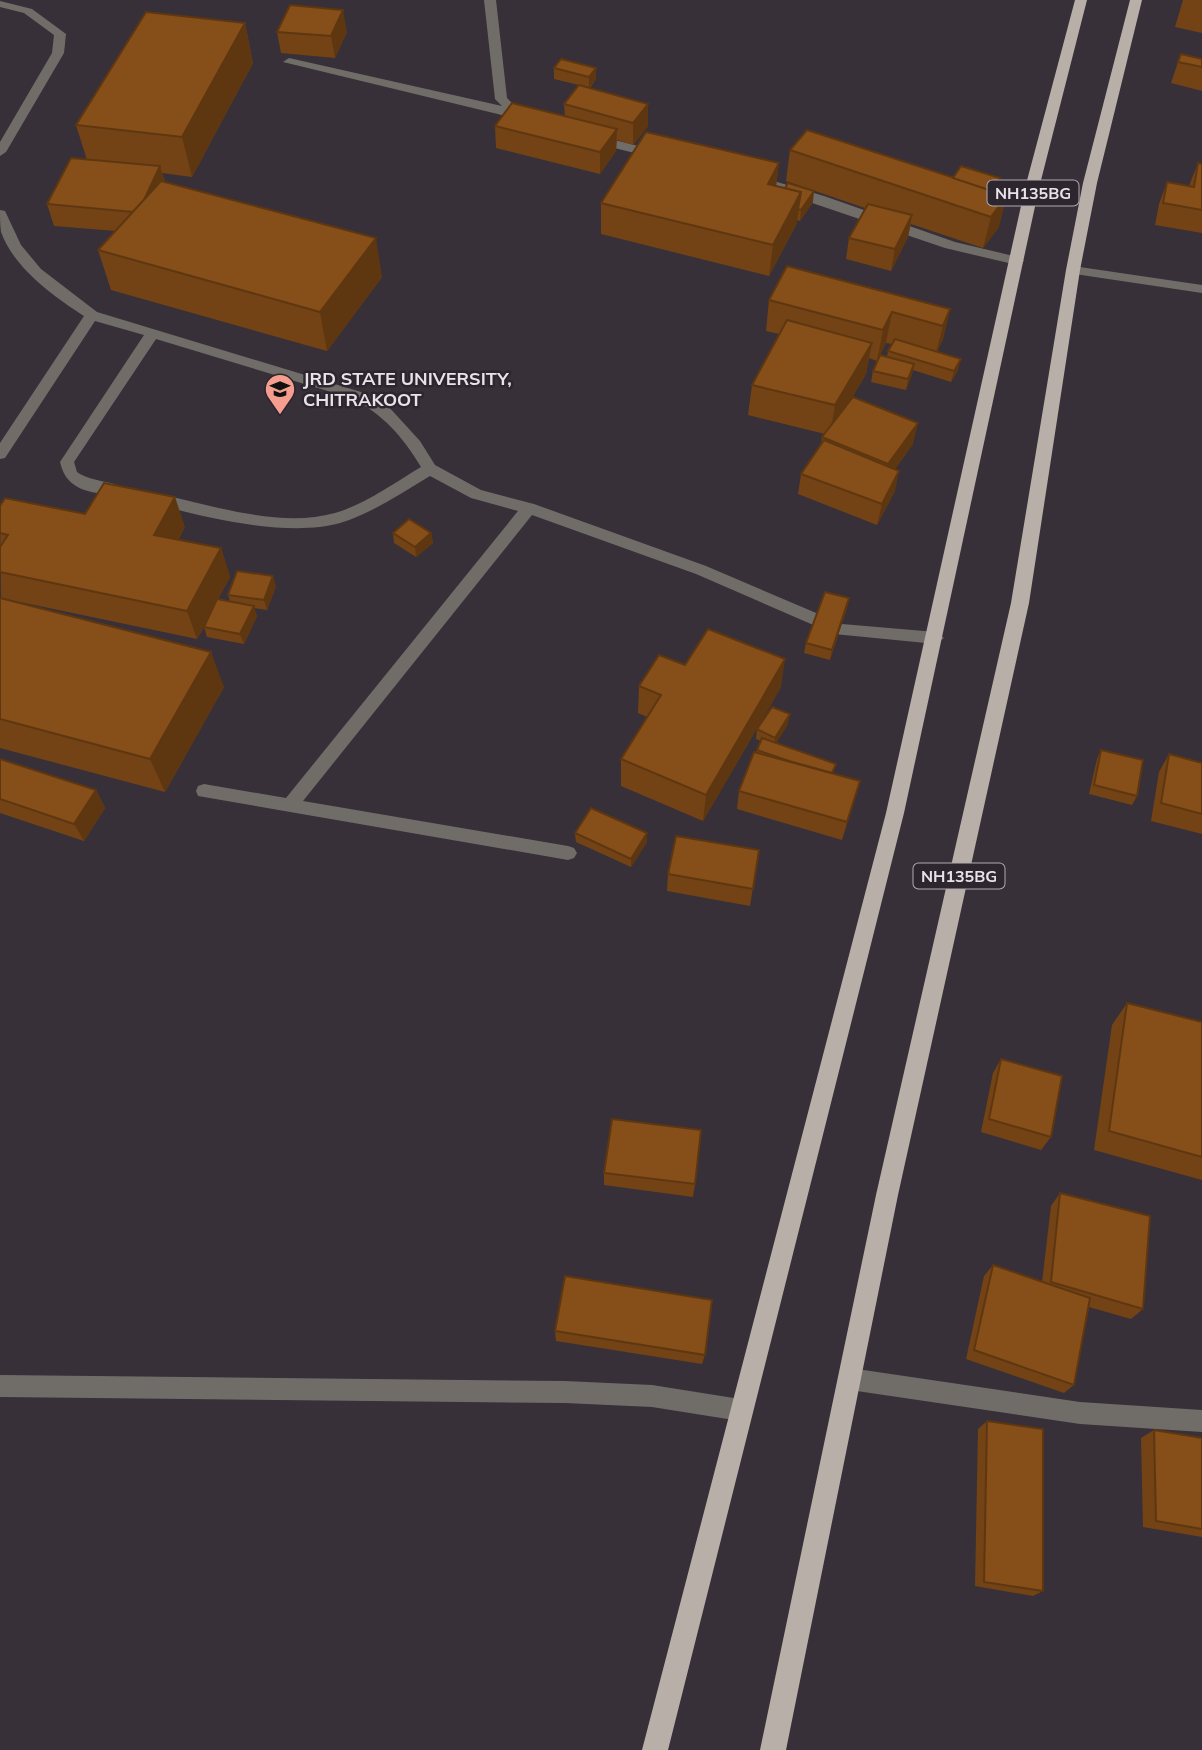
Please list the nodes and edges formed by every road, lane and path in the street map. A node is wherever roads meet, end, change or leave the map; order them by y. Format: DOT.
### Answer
graph roads {
  1 [pos="490,0"];
  2 [pos="1081,0"];
  3 [pos="1136,0"];
  4 [pos="0,4"];
  5 [pos="289,62"];
  6 [pos="515,113"];
  7 [pos="540,125"];
  8 [pos="580,135"];
  9 [pos="0,152"];
  10 [pos="673,159"];
  11 [pos="739,175"];
  12 [pos="0,214"];
  13 [pos="1017,261"];
  14 [pos="1073,270"];
  15 [pos="1202,289"];
  16 [pos="92,315"];
  17 [pos="152,334"];
  18 [pos="0,454"];
  19 [pos="430,469"];
  20 [pos="529,509"];
  21 [pos="936,638"];
  22 [pos="204,791"];
  23 [pos="290,805"];
  24 [pos="568,853"];
  25 [pos="850,1379"];
  26 [pos="0,1386"];
  27 [pos="740,1410"];
  28 [pos="1202,1421"];
  29 [pos="655,1750"];
  30 [pos="774,1750"];
  1 -- 6 [label="street"];
  2 -- 13 [label="highway, NH135BG"];
  3 -- 14 [label="highway, NH135BG"];
  4 -- 9 [label="street"];
  5 -- 6 [label="street"];
  6 -- 7 [label="street"];
  8 -- 10 [label="street"];
  11 -- 13 [label="street"];
  12 -- 16 [label="street"];
  13 -- 21 [label="highway, NH135BG"];
  14 -- 15 [label="street"];
  14 -- 25 [label="highway, NH135BG"];
  16 -- 17 [label="street"];
  16 -- 18 [label="street"];
  17 -- 19 [label="street"];
  17 -- 19 [label="street"];
  19 -- 20 [label="street"];
  20 -- 21 [label="street"];
  20 -- 23 [label="street"];
  21 -- 27 [label="highway, NH135BG"];
  22 -- 23 [label="street"];
  23 -- 24 [label="street"];
  25 -- 28 [label="street"];
  25 -- 30 [label="highway, NH135BG"];
  26 -- 27 [label="street"];
  27 -- 29 [label="highway, NH135BG"];
}
